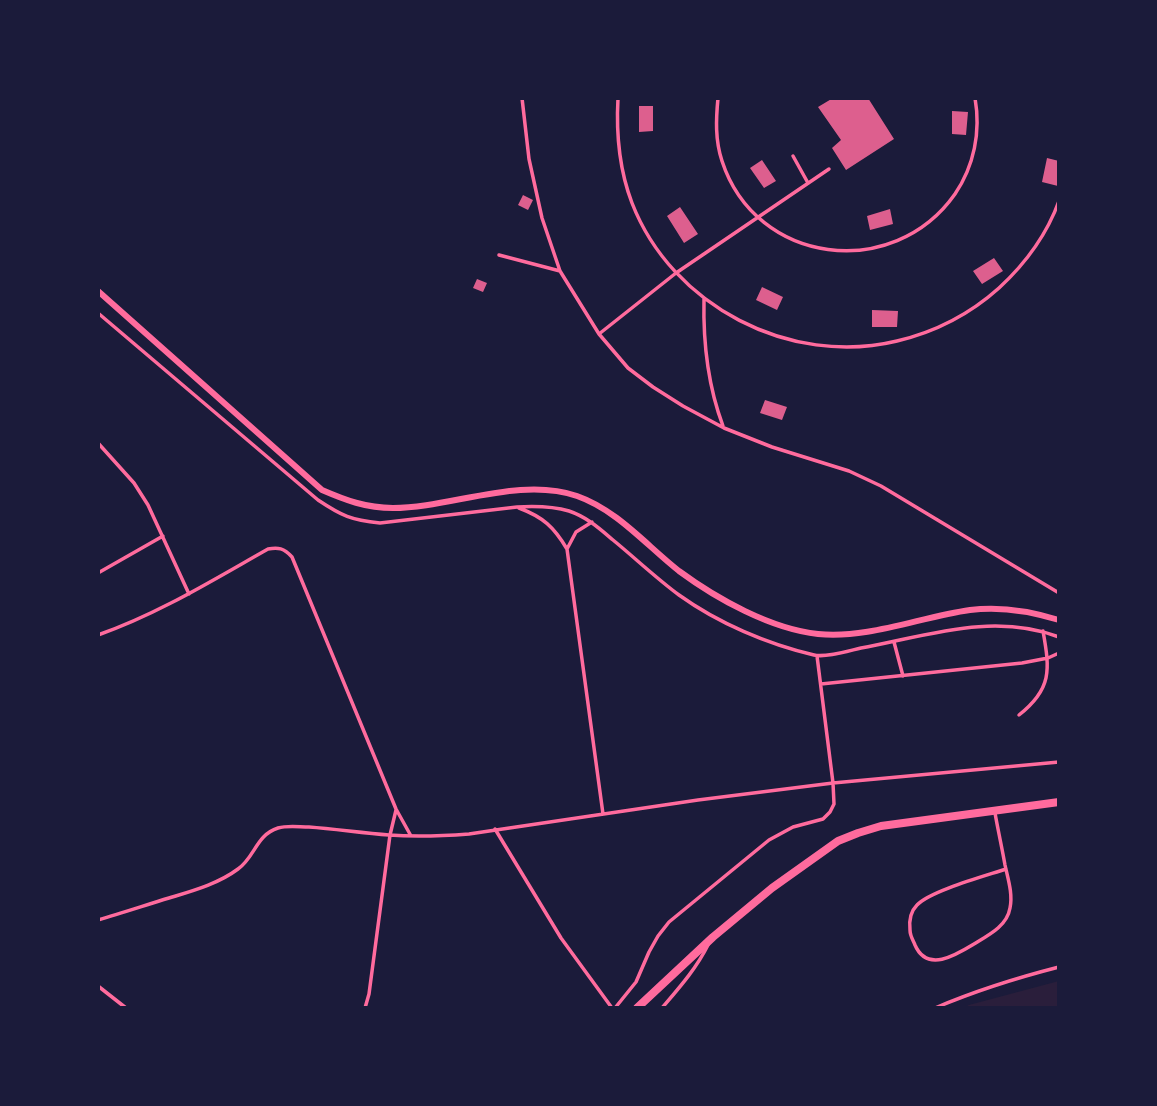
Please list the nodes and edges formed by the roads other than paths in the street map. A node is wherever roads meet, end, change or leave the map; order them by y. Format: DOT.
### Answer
graph roads {
  1 [pos="522,98"];
  2 [pos="618,98"];
  3 [pos="718,98"];
  4 [pos="975,98"];
  5 [pos="793,156"];
  6 [pos="829,169"];
  7 [pos="808,183"];
  8 [pos="1059,201"];
  9 [pos="758,218"];
  10 [pos="499,255"];
  11 [pos="559,271"];
  12 [pos="676,273"];
  13 [pos="98,291"];
  14 [pos="704,299"];
  15 [pos="98,313"];
  16 [pos="598,334"];
  17 [pos="724,428"];
  18 [pos="98,443"];
  19 [pos="517,507"];
  20 [pos="592,522"];
  21 [pos="163,536"];
  22 [pos="567,549"];
  23 [pos="98,573"];
  24 [pos="1059,593"];
  25 [pos="189,594"];
  26 [pos="1059,620"];
  27 [pos="1043,631"];
  28 [pos="98,635"];
  29 [pos="1059,637"];
  30 [pos="894,642"];
  31 [pos="1059,653"];
  32 [pos="817,656"];
  33 [pos="1048,658"];
  34 [pos="903,676"];
  35 [pos="821,684"];
  36 [pos="1019,715"];
  37 [pos="1059,762"];
  38 [pos="833,783"];
  39 [pos="1059,803"];
  40 [pos="396,809"];
  41 [pos="995,811"];
  42 [pos="603,814"];
  43 [pos="495,830"];
  44 [pos="390,835"];
  45 [pos="411,836"];
  46 [pos="1006,869"];
  47 [pos="98,920"];
  48 [pos="713,937"];
  49 [pos="1059,967"];
  50 [pos="98,986"];
  51 [pos="126,1008"];
  52 [pos="365,1008"];
  53 [pos="614,1008"];
  54 [pos="637,1008"];
  55 [pos="662,1008"];
  56 [pos="935,1008"];
  1 -- 11 [label="lane"];
  2 -- 12 [label="lane"];
  3 -- 9 [label="lane"];
  4 -- 9 [label="lane"];
  5 -- 7 [label="lane"];
  6 -- 7 [label="lane"];
  7 -- 9 [label="lane"];
  8 -- 14 [label="lane"];
  9 -- 12 [label="lane"];
  10 -- 11 [label="lane"];
  11 -- 16 [label="lane"];
  12 -- 14 [label="lane"];
  12 -- 16 [label="lane"];
  13 -- 26 [label="street"];
  14 -- 17 [label="lane"];
  15 -- 19 [label="lane"];
  16 -- 17 [label="lane"];
  17 -- 24 [label="lane"];
  18 -- 21 [label="lane"];
  19 -- 20 [label="lane"];
  19 -- 22 [label="lane"];
  20 -- 22 [label="lane"];
  20 -- 32 [label="lane"];
  21 -- 23 [label="lane"];
  21 -- 25 [label="lane"];
  22 -- 42 [label="lane"];
  25 -- 28 [label="lane"];
  25 -- 40 [label="lane"];
  27 -- 29 [label="lane"];
  27 -- 30 [label="lane"];
  27 -- 33 [label="lane"];
  30 -- 32 [label="lane"];
  30 -- 34 [label="lane"];
  31 -- 33 [label="lane"];
  32 -- 35 [label="lane"];
  33 -- 34 [label="lane"];
  33 -- 36 [label="lane"];
  34 -- 35 [label="lane"];
  35 -- 38 [label="lane"];
  37 -- 38 [label="lane"];
  38 -- 42 [label="lane"];
  38 -- 53 [label="lane"];
  39 -- 41 [label="street"];
  40 -- 44 [label="lane"];
  40 -- 45 [label="lane"];
  41 -- 46 [label="lane"];
  41 -- 48 [label="street"];
  42 -- 43 [label="lane"];
  43 -- 45 [label="lane"];
  43 -- 53 [label="lane"];
  44 -- 45 [label="lane"];
  44 -- 47 [label="lane"];
  44 -- 52 [label="lane"];
  46 -- 46 [label="lane"];
  48 -- 54 [label="street"];
  48 -- 55 [label="lane"];
  49 -- 56 [label="lane"];
  50 -- 51 [label="lane"];
}
